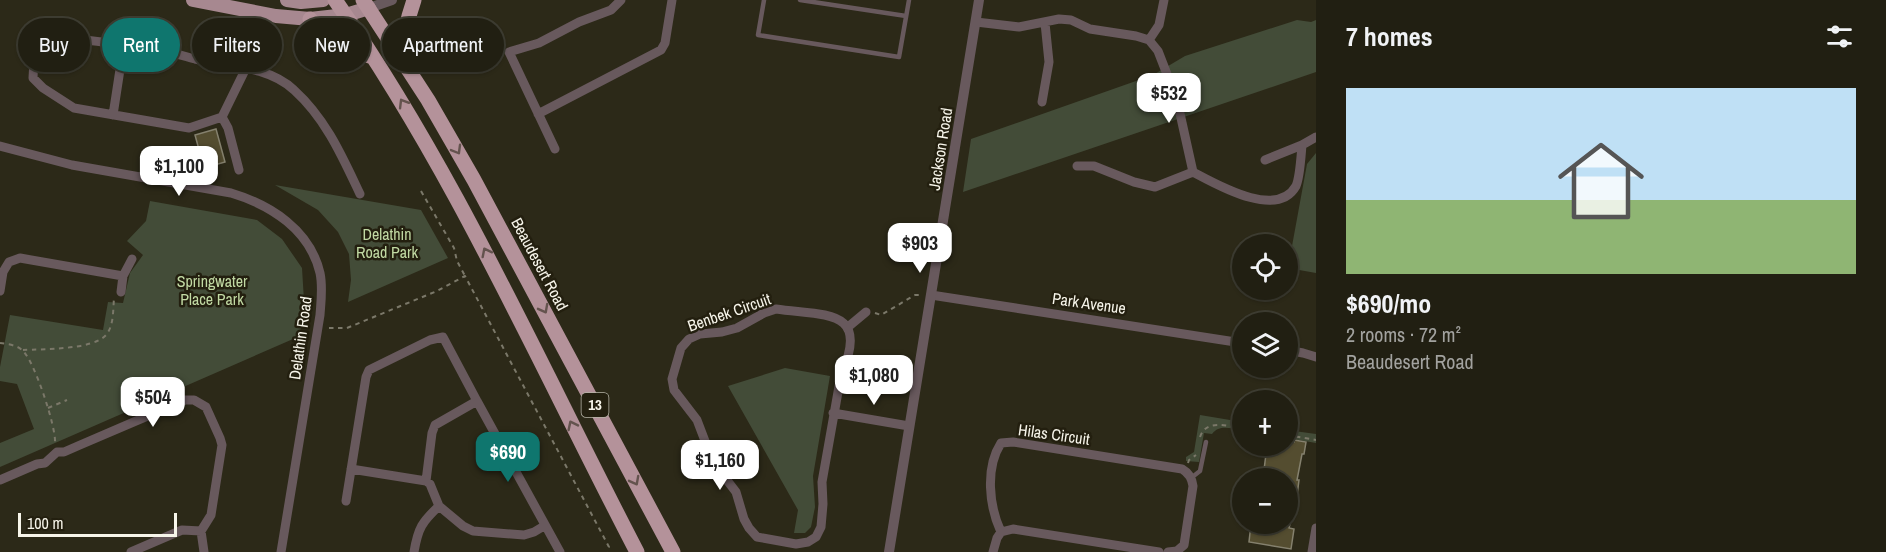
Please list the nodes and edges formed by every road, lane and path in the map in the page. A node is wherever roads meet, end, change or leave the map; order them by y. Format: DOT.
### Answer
graph roads {
  1 [pos="193,0"];
  2 [pos="286,0"];
  3 [pos="323,0"];
  4 [pos="335,0"];
  5 [pos="392,0"];
  6 [pos="414,0"];
  7 [pos="621,0"];
  8 [pos="672,0"];
  9 [pos="764,0"];
  10 [pos="800,0"];
  11 [pos="909,0"];
  12 [pos="979,0"];
  13 [pos="1164,0"];
  14 [pos="366,4"];
  15 [pos="346,15"];
  16 [pos="906,16"];
  17 [pos="299,18"];
  18 [pos="319,18"];
  19 [pos="408,18"];
  20 [pos="976,22"];
  21 [pos="1045,23"];
  22 [pos="382,28"];
  23 [pos="1149,40"];
  24 [pos="370,56"];
  25 [pos="373,57"];
  26 [pos="192,59"];
  27 [pos="120,72"];
  28 [pos="244,72"];
  29 [pos="263,72"];
  30 [pos="410,72"];
  31 [pos="1042,102"];
  32 [pos="538,114"];
  33 [pos="113,115"];
  34 [pos="222,117"];
  35 [pos="1316,137"];
  36 [pos="1302,145"];
  37 [pos="0,146"];
  38 [pos="555,149"];
  39 [pos="1264,160"];
  40 [pos="1077,166"];
  41 [pos="239,170"];
  42 [pos="1193,172"];
  43 [pos="421,191"];
  44 [pos="360,194"];
  45 [pos="132,259"];
  46 [pos="123,276"];
  47 [pos="465,276"];
  48 [pos="0,291"];
  49 [pos="120,292"];
  50 [pos="931,295"];
  51 [pos="866,312"];
  52 [pos="848,327"];
  53 [pos="329,328"];
  54 [pos="1232,340"];
  55 [pos="0,343"];
  56 [pos="23,350"];
  57 [pos="1298,351"];
  58 [pos="1316,357"];
  59 [pos="67,400"];
  60 [pos="477,401"];
  61 [pos="47,408"];
  62 [pos="833,413"];
  63 [pos="909,426"];
  64 [pos="1298,437"];
  65 [pos="1316,440"];
  66 [pos="1206,442"];
  67 [pos="54,446"];
  68 [pos="351,469"];
  69 [pos="1191,478"];
  70 [pos="0,480"];
  71 [pos="426,481"];
  72 [pos="346,501"];
  73 [pos="439,506"];
  74 [pos="544,526"];
  75 [pos="1316,528"];
  76 [pos="201,531"];
  77 [pos="1001,532"];
  78 [pos="809,547"];
  79 [pos="608,551"];
  80 [pos="131,552"];
  81 [pos="204,552"];
  82 [pos="281,552"];
  83 [pos="414,552"];
  84 [pos="560,552"];
  85 [pos="637,552"];
  86 [pos="673,552"];
  87 [pos="889,552"];
  88 [pos="993,552"];
  89 [pos="1159,552"];
  90 [pos="1167,552"];
  91 [pos="1312,552"];
  1 -- 17 [label="main road"];
  2 -- 3 [label="main road"];
  4 -- 15 [label="highway, 13"];
  5 -- 14 [label="street"];
  6 -- 19 [label="highway"];
  7 -- 32 [label="street"];
  8 -- 32 [label="street"];
  9 -- 16 [label="lane"];
  10 -- 16 [label="lane"];
  11 -- 16 [label="lane"];
  12 -- 20 [label="street, Jackson Road"];
  13 -- 23 [label="street"];
  14 -- 15 [label="main road"];
  14 -- 22 [label="highway, Beaudesert Road / 13"];
  15 -- 18 [label="main road"];
  15 -- 25 [label="highway, 13"];
  20 -- 21 [label="street"];
  20 -- 50 [label="street, Jackson Road"];
  21 -- 23 [label="street"];
  21 -- 31 [label="street"];
  23 -- 42 [label="street"];
  24 -- 25 [label="highway"];
  85 -- 25 [label="highway, 13, one-way"];
  26 -- 33 [label="street"];
  27 -- 33 [label="street"];
  28 -- 34 [label="street"];
  29 -- 44 [label="street"];
  30 -- 86 [label="highway, Beaudesert Road / 13, one-way"];
  32 -- 38 [label="street"];
  33 -- 34 [label="street"];
  34 -- 41 [label="street"];
  35 -- 36 [label="street"];
  36 -- 39 [label="street"];
  36 -- 42 [label="street"];
  37 -- 82 [label="street, Delathin Road"];
  40 -- 42 [label="street"];
  43 -- 47 [label="path"];
  45 -- 46 [label="street"];
  46 -- 48 [label="street"];
  46 -- 49 [label="street"];
  47 -- 53 [label="path"];
  47 -- 79 [label="path"];
  49 -- 56 [label="path"];
  50 -- 51 [label="path"];
  50 -- 54 [label="street, Park Avenue"];
  50 -- 63 [label="street, Jackson Road"];
  51 -- 52 [label="street"];
  52 -- 62 [label="street, Benbek Circuit"];
  52 -- 78 [label="street, Benbek Circuit"];
  55 -- 56 [label="path"];
  56 -- 61 [label="path"];
  57 -- 58 [label="street"];
  59 -- 61 [label="path"];
  60 -- 68 [label="street"];
  60 -- 71 [label="street"];
  60 -- 74 [label="street"];
  61 -- 67 [label="path"];
  62 -- 63 [label="street"];
  62 -- 78 [label="street, Benbek Circuit"];
  63 -- 87 [label="street, Jackson Road"];
  64 -- 65 [label="path"];
  66 -- 69 [label="lane"];
  68 -- 71 [label="street"];
  68 -- 72 [label="street"];
  69 -- 77 [label="street, Hilas Circuit"];
  69 -- 90 [label="street"];
  70 -- 76 [label="street"];
  71 -- 73 [label="street"];
  73 -- 74 [label="street"];
  73 -- 83 [label="street"];
  74 -- 84 [label="street"];
  75 -- 91 [label="street"];
  76 -- 80 [label="street"];
  76 -- 81 [label="street"];
  77 -- 88 [label="street"];
  77 -- 89 [label="street"];
}
